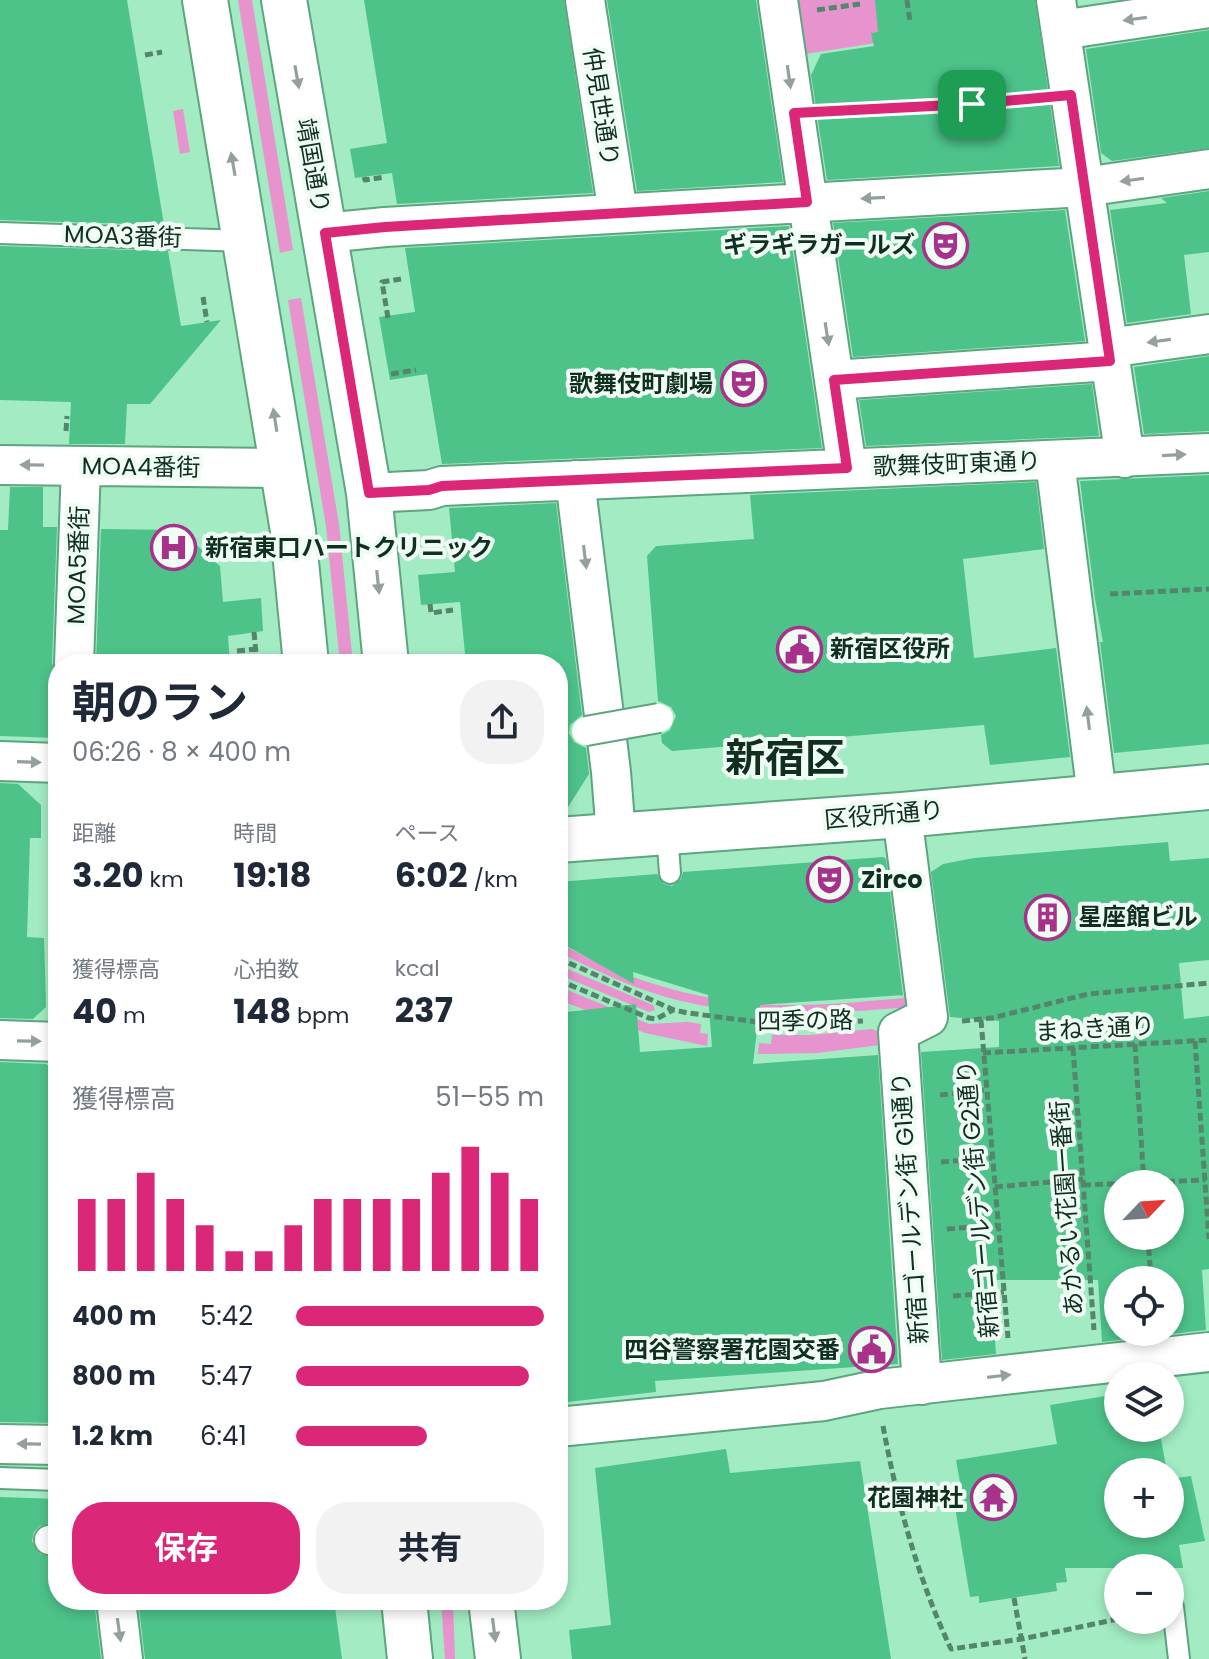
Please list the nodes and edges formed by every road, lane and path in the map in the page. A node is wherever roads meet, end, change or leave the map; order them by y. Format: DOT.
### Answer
graph roads {
  1 [pos="205,0"];
  2 [pos="284,0"];
  3 [pos="585,0"];
  4 [pos="907,0"];
  5 [pos="860,4"];
  6 [pos="792,6"];
  7 [pos="1209,8"];
  8 [pos="1059,15"];
  9 [pos="910,22"];
  10 [pos="162,52"];
  11 [pos="145,55"];
  12 [pos="1071,95"];
  13 [pos="794,113"];
  14 [pos="1209,169"];
  15 [pos="364,177"];
  16 [pos="385,177"];
  17 [pos="1084,187"];
  18 [pos="807,202"];
  19 [pos="618,213"];
  20 [pos="0,233"];
  21 [pos="325,233"];
  22 [pos="246,241"];
  23 [pos="401,279"];
  24 [pos="203,297"];
  25 [pos="388,318"];
  26 [pos="207,322"];
  27 [pos="1209,334"];
  28 [pos="1109,355"];
  29 [pos="416,370"];
  30 [pos="391,374"];
  31 [pos="834,380"];
  32 [pos="1209,453"];
  33 [pos="1125,458"];
  34 [pos="1055,461"];
  35 [pos="0,465"];
  36 [pos="81,466"];
  37 [pos="283,468"];
  38 [pos="847,468"];
  39 [pos="575,480"];
  40 [pos="369,493"];
  41 [pos="1209,589"];
  42 [pos="1073,596"];
  43 [pos="430,604"];
  44 [pos="453,610"];
  45 [pos="254,632"];
  46 [pos="256,649"];
  47 [pos="237,651"];
  48 [pos="74,654"];
  49 [pos="256,654"];
  50 [pos="305,654"];
  51 [pos="385,654"];
  52 [pos="659,718"];
  53 [pos="586,731"];
  54 [pos="0,761"];
  55 [pos="48,763"];
  56 [pos="1209,787"];
  57 [pos="1097,796"];
  58 [pos="902,815"];
  59 [pos="616,835"];
  60 [pos="568,839"];
  61 [pos="568,962"];
  62 [pos="1209,983"];
  63 [pos="568,984"];
  64 [pos="674,1010"];
  65 [pos="913,1024"];
  66 [pos="0,1040"];
  67 [pos="1209,1040"];
  68 [pos="1195,1041"];
  69 [pos="48,1042"];
  70 [pos="1135,1044"];
  71 [pos="1073,1048"];
  72 [pos="983,1053"];
  73 [pos="986,1090"];
  74 [pos="902,1098"];
  75 [pos="992,1158"];
  76 [pos="906,1164"];
  77 [pos="1143,1170"];
  78 [pos="1205,1180"];
  79 [pos="1184,1181"];
  80 [pos="1083,1182"];
  81 [pos="1104,1182"];
  82 [pos="995,1187"];
  83 [pos="998,1225"];
  84 [pos="911,1232"];
  85 [pos="1209,1239"];
  86 [pos="1004,1292"];
  87 [pos="916,1298"];
  88 [pos="1209,1352"];
  89 [pos="1096,1365"];
  90 [pos="1011,1375"];
  91 [pos="922,1385"];
  92 [pos="881,1416"];
  93 [pos="568,1426"];
  94 [pos="0,1444"];
  95 [pos="48,1445"];
  96 [pos="0,1478"];
  97 [pos="48,1480"];
  98 [pos="1014,1598"];
  99 [pos="117,1610"];
  100 [pos="405,1610"];
  101 [pos="492,1610"];
  102 [pos="1104,1622"];
  103 [pos="1176,1634"];
  104 [pos="1022,1639"];
  105 [pos="123,1659"];
  106 [pos="410,1659"];
  107 [pos="498,1659"];
  108 [pos="1025,1659"];
  109 [pos="1179,1659"];
  22 -- 1 [label="main road, one-way"];
  2 -- 21 [label="main road, 靖国通り, one-way"];
  3 -- 19 [label="street, 仲見世通り"];
  4 -- 9 [label="path"];
  5 -- 6 [label="path"];
  6 -- 13 [label="street, one-way"];
  7 -- 8 [label="street, one-way"];
  8 -- 12 [label="street"];
  10 -- 11 [label="path"];
  12 -- 13 [label="path"];
  12 -- 17 [label="street"];
  13 -- 18 [label="street"];
  14 -- 17 [label="street, one-way"];
  15 -- 16 [label="path"];
  17 -- 18 [label="street, one-way"];
  17 -- 28 [label="street"];
  18 -- 19 [label="street"];
  18 -- 31 [label="street, one-way"];
  19 -- 21 [label="street"];
  20 -- 22 [label="lane, MOA3番街"];
  21 -- 40 [label="main road, 靖国通り"];
  37 -- 22 [label="main road, one-way"];
  23 -- 25 [label="path"];
  24 -- 26 [label="path"];
  27 -- 28 [label="street, one-way"];
  28 -- 31 [label="street"];
  28 -- 33 [label="street"];
  29 -- 30 [label="path"];
  31 -- 38 [label="street"];
  33 -- 32 [label="street, 歌舞伎町東通り, one-way"];
  33 -- 34 [label="street, 歌舞伎町東通り"];
  34 -- 38 [label="street, 歌舞伎町東通り"];
  34 -- 42 [label="street"];
  36 -- 35 [label="street, MOA4番街, one-way"];
  36 -- 37 [label="street, MOA4番街"];
  36 -- 48 [label="street, MOA5番街"];
  37 -- 50 [label="main road"];
  38 -- 39 [label="street, 歌舞伎町東通り"];
  39 -- 40 [label="street, 歌舞伎町東通り"];
  39 -- 59 [label="street, one-way"];
  40 -- 51 [label="main road, 靖国通り, one-way"];
  41 -- 42 [label="path"];
  57 -- 42 [label="street, one-way"];
  43 -- 44 [label="path"];
  45 -- 46 [label="path"];
  46 -- 47 [label="path"];
  46 -- 49 [label="path"];
  52 -- 53 [label="street, bridge"];
  54 -- 55 [label="street, one-way"];
  56 -- 57 [label="main road, 区役所通り"];
  57 -- 58 [label="main road, 区役所通り"];
  58 -- 59 [label="main road, 区役所通り"];
  58 -- 65 [label="street, 新宿ゴールデン街 G1通り"];
  59 -- 60 [label="main road, 区役所通り"];
  61 -- 64 [label="path, 四季の路"];
  62 -- 72 [label="path, 新宿ゴールデン街 G2通り"];
  63 -- 64 [label="path, 四季の路"];
  64 -- 65 [label="path, 四季の路"];
  65 -- 74 [label="street, 新宿ゴールデン街 G1通り"];
  66 -- 69 [label="street, one-way"];
  67 -- 68 [label="path, まねき通り"];
  68 -- 70 [label="path, まねき通り"];
  68 -- 78 [label="path"];
  70 -- 71 [label="path, まねき通り"];
  70 -- 77 [label="path"];
  71 -- 72 [label="path, まねき通り"];
  71 -- 80 [label="path, あかるい花園一番街"];
  72 -- 73 [label="path, 新宿ゴールデン街 G2通り"];
  73 -- 74 [label="path"];
  73 -- 75 [label="path, 新宿ゴールデン街 G2通り"];
  74 -- 76 [label="street, 新宿ゴールデン街 G1通り"];
  75 -- 76 [label="path"];
  75 -- 82 [label="path, 新宿ゴールデン街 G2通り"];
  76 -- 84 [label="street, 新宿ゴールデン街 G1通り"];
  78 -- 79 [label="path"];
  78 -- 85 [label="path"];
  80 -- 81 [label="path"];
  80 -- 82 [label="path"];
  80 -- 89 [label="path, あかるい花園一番街"];
  82 -- 83 [label="path, 新宿ゴールデン街 G2通り"];
  83 -- 84 [label="path"];
  83 -- 86 [label="path, 新宿ゴールデン街 G2通り"];
  84 -- 87 [label="street, 新宿ゴールデン街 G1通り"];
  86 -- 87 [label="path"];
  86 -- 90 [label="path, 新宿ゴールデン街 G2通り"];
  87 -- 91 [label="street, 新宿ゴールデン街 G1通り"];
  88 -- 89 [label="street"];
  89 -- 90 [label="street"];
  91 -- 90 [label="street, one-way"];
  91 -- 93 [label="street"];
  92 -- 104 [label="path"];
  95 -- 94 [label="street, one-way"];
  96 -- 97 [label="lane"];
  98 -- 104 [label="path"];
  99 -- 105 [label="street, one-way"];
  100 -- 106 [label="main road"];
  101 -- 107 [label="main road, one-way"];
  102 -- 104 [label="path"];
  103 -- 109 [label="lane"];
  104 -- 108 [label="path"];
}
